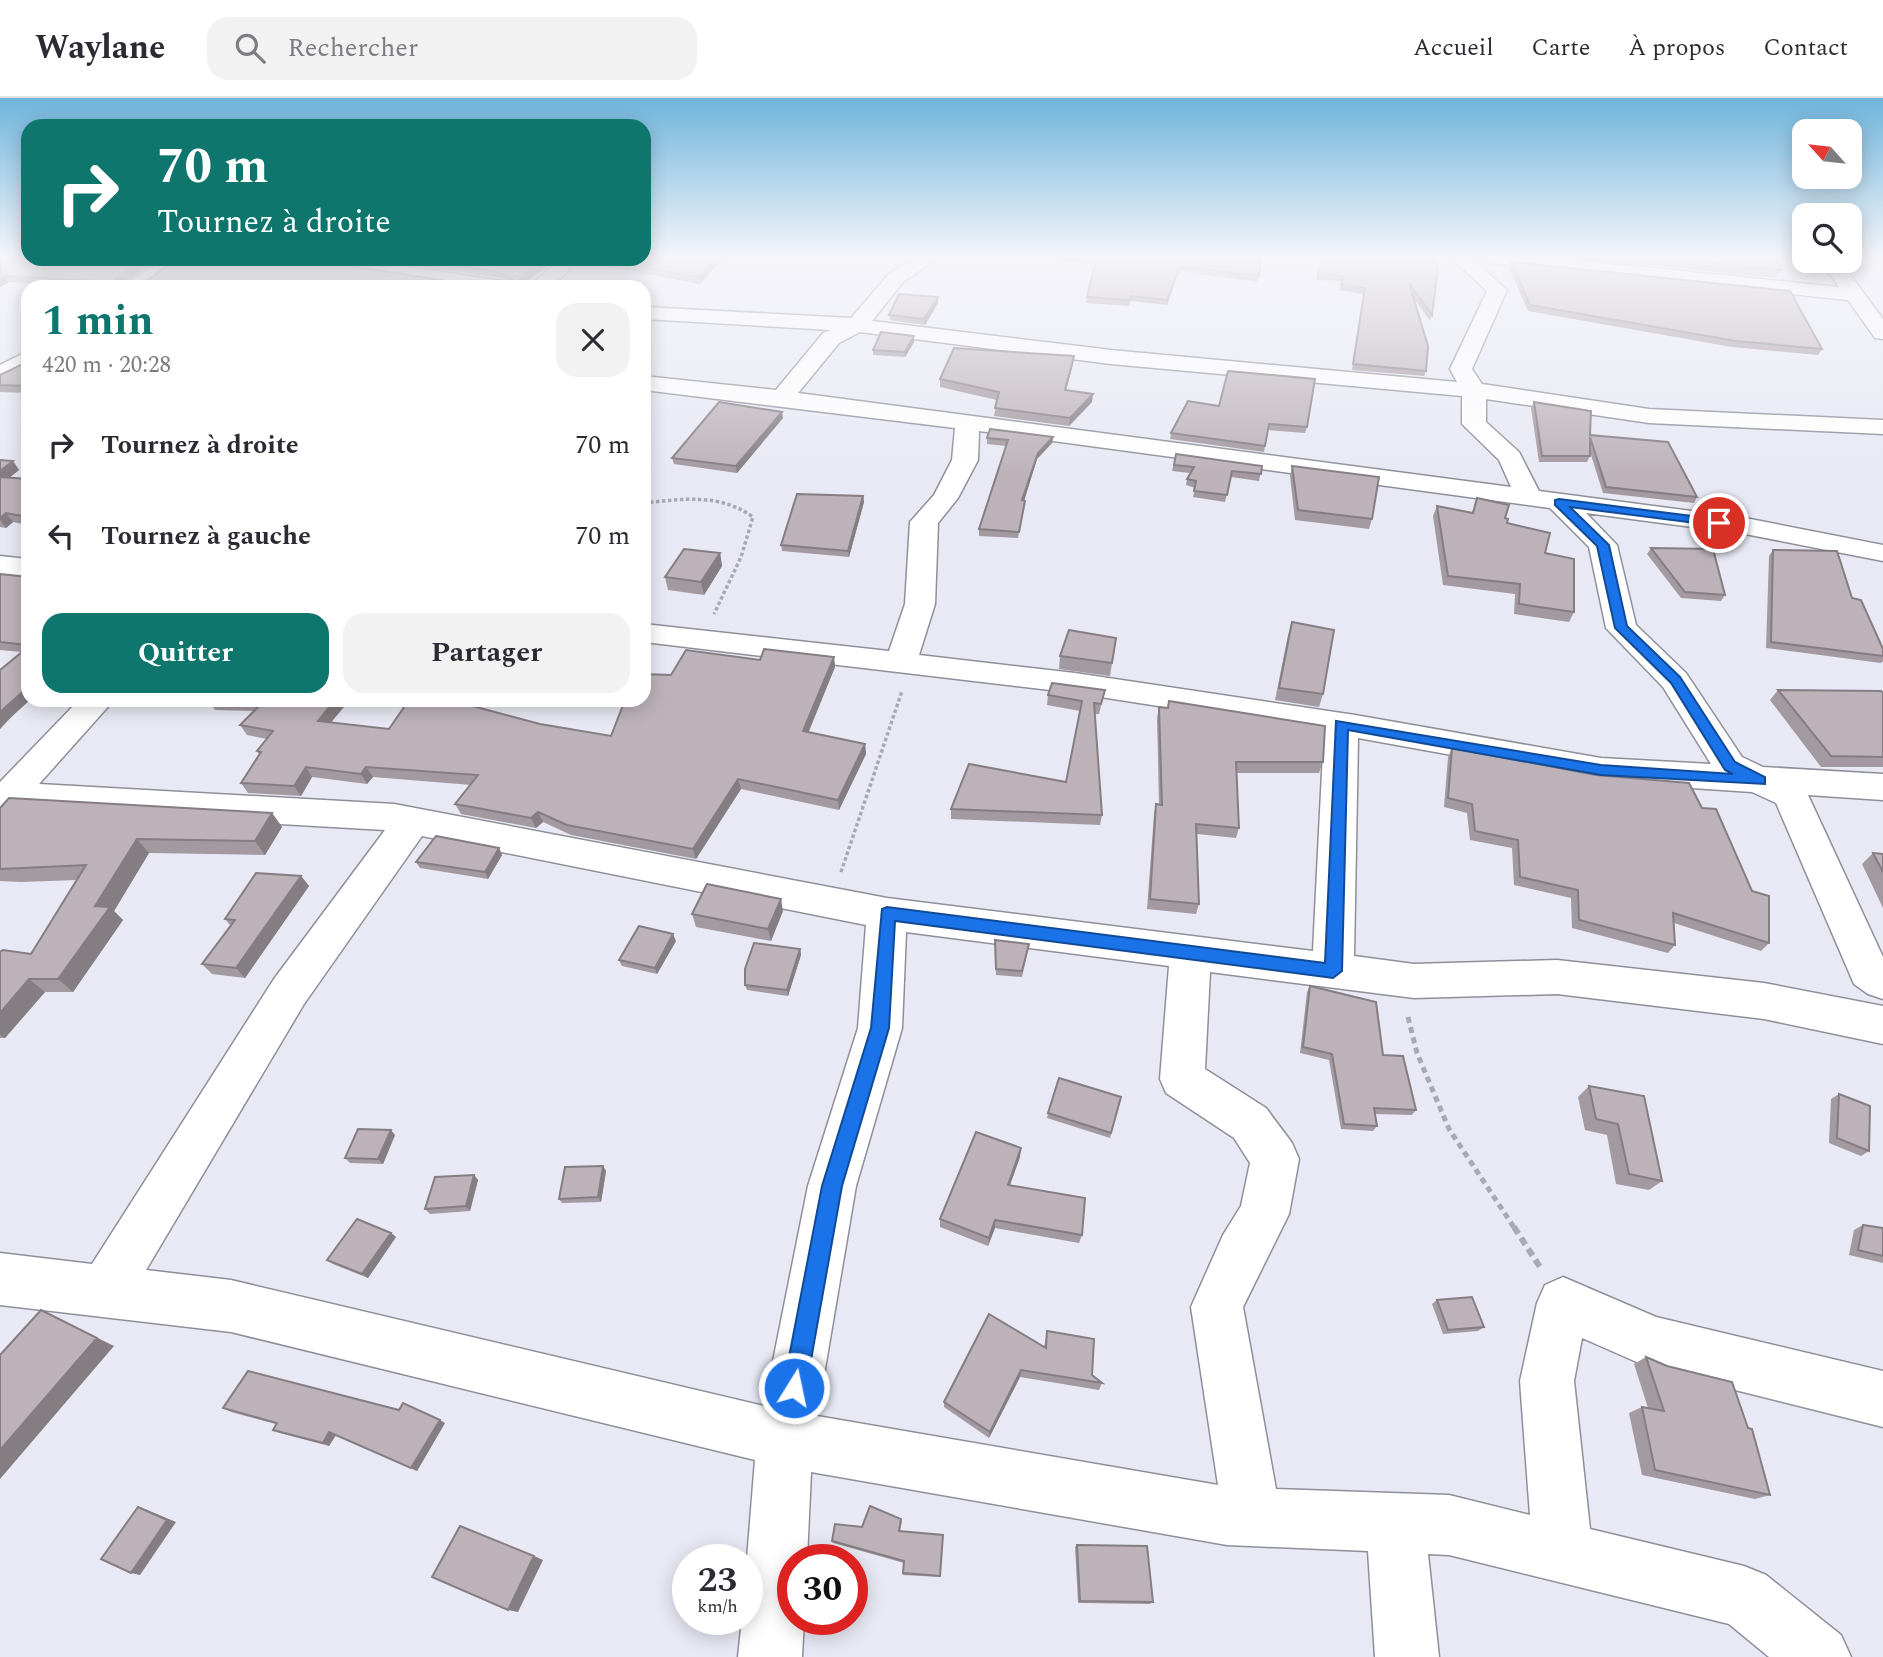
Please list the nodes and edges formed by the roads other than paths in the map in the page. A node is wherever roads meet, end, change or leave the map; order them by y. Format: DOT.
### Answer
graph roads {
  1 [pos="848,330"];
  2 [pos="896,330"];
  3 [pos="1479,330"];
  4 [pos="0,356"];
  5 [pos="21,357"];
  6 [pos="21,362"];
  7 [pos="0,375"];
  8 [pos="651,381"];
  9 [pos="1474,390"];
  10 [pos="782,398"];
  11 [pos="967,423"];
  12 [pos="1883,427"];
  13 [pos="1544,500"];
  14 [pos="1883,553"];
  15 [pos="0,565"];
  16 [pos="21,567"];
  17 [pos="651,634"];
  18 [pos="906,663"];
  19 [pos="90,707"];
  20 [pos="1341,724"];
  21 [pos="1760,781"];
  22 [pos="1883,787"];
  23 [pos="3,798"];
  24 [pos="413,821"];
  25 [pos="887,914"];
  26 [pos="1191,953"];
  27 [pos="1333,971"];
  28 [pos="1883,982"];
  29 [pos="1883,1025"];
  30 [pos="0,1279"];
  31 [pos="105,1290"];
  32 [pos="1883,1399"];
  33 [pos="785,1439"];
  34 [pos="1251,1517"];
  35 [pos="1395,1523"];
  36 [pos="1563,1553"];
  37 [pos="770,1657"];
  38 [pos="1407,1657"];
  39 [pos="1819,1657"];
  1 -- 10 [label="street"];
  2 -- 9 [label="street"];
  3 -- 9 [label="street"];
  4 -- 5 [label="street"];
  6 -- 7 [label="street"];
  8 -- 10 [label="street"];
  9 -- 12 [label="street"];
  9 -- 13 [label="street"];
  10 -- 11 [label="street"];
  11 -- 13 [label="street"];
  11 -- 18 [label="street"];
  13 -- 14 [label="street"];
  13 -- 21 [label="street"];
  15 -- 16 [label="street"];
  17 -- 18 [label="street"];
  18 -- 20 [label="street"];
  19 -- 23 [label="street"];
  20 -- 21 [label="street"];
  20 -- 27 [label="street"];
  21 -- 22 [label="street"];
  21 -- 28 [label="street"];
  23 -- 24 [label="street"];
  24 -- 25 [label="street"];
  24 -- 31 [label="street"];
  25 -- 26 [label="street"];
  25 -- 33 [label="street"];
  26 -- 27 [label="street"];
  26 -- 34 [label="street"];
  27 -- 29 [label="street"];
  30 -- 31 [label="street"];
  31 -- 33 [label="street"];
  32 -- 36 [label="street"];
  33 -- 34 [label="street"];
  33 -- 37 [label="street"];
  34 -- 35 [label="street"];
  35 -- 36 [label="street"];
  35 -- 38 [label="street"];
  36 -- 39 [label="street"];
}
